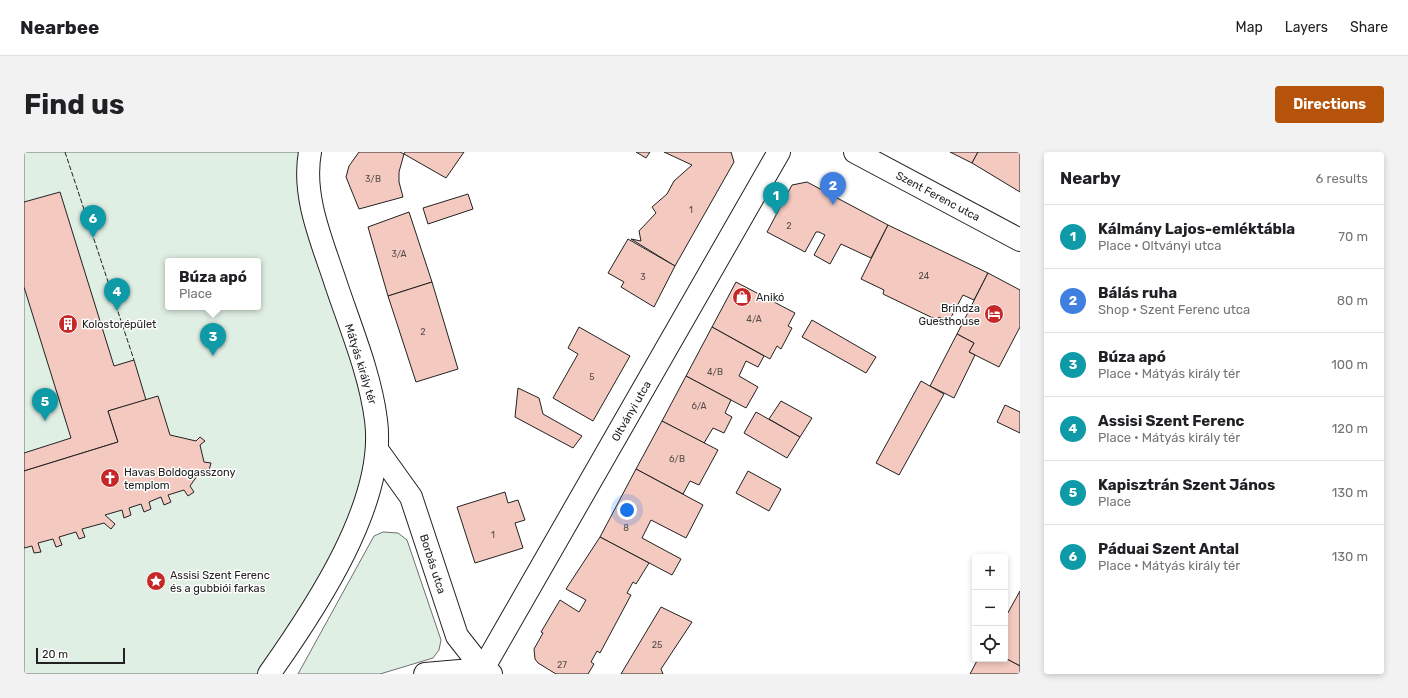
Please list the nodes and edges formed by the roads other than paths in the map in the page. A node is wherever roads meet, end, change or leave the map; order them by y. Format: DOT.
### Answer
graph roads {
  1 [pos="310,152"];
  2 [pos="779,152"];
  3 [pos="855,152"];
  4 [pos="1020,240"];
  5 [pos="378,451"];
  6 [pos="485,672"];
  7 [pos="269,674"];
  8 [pos="425,674"];
  1 -- 5 [label="street, Mátyás király tér"];
  2 -- 6 [label="street, Oltványi utca"];
  3 -- 4 [label="street, Szent Ferenc utca"];
  5 -- 6 [label="street, Borbás utca"];
  5 -- 7 [label="street, Mátyás király tér"];
  6 -- 8 [label="street"];
}
